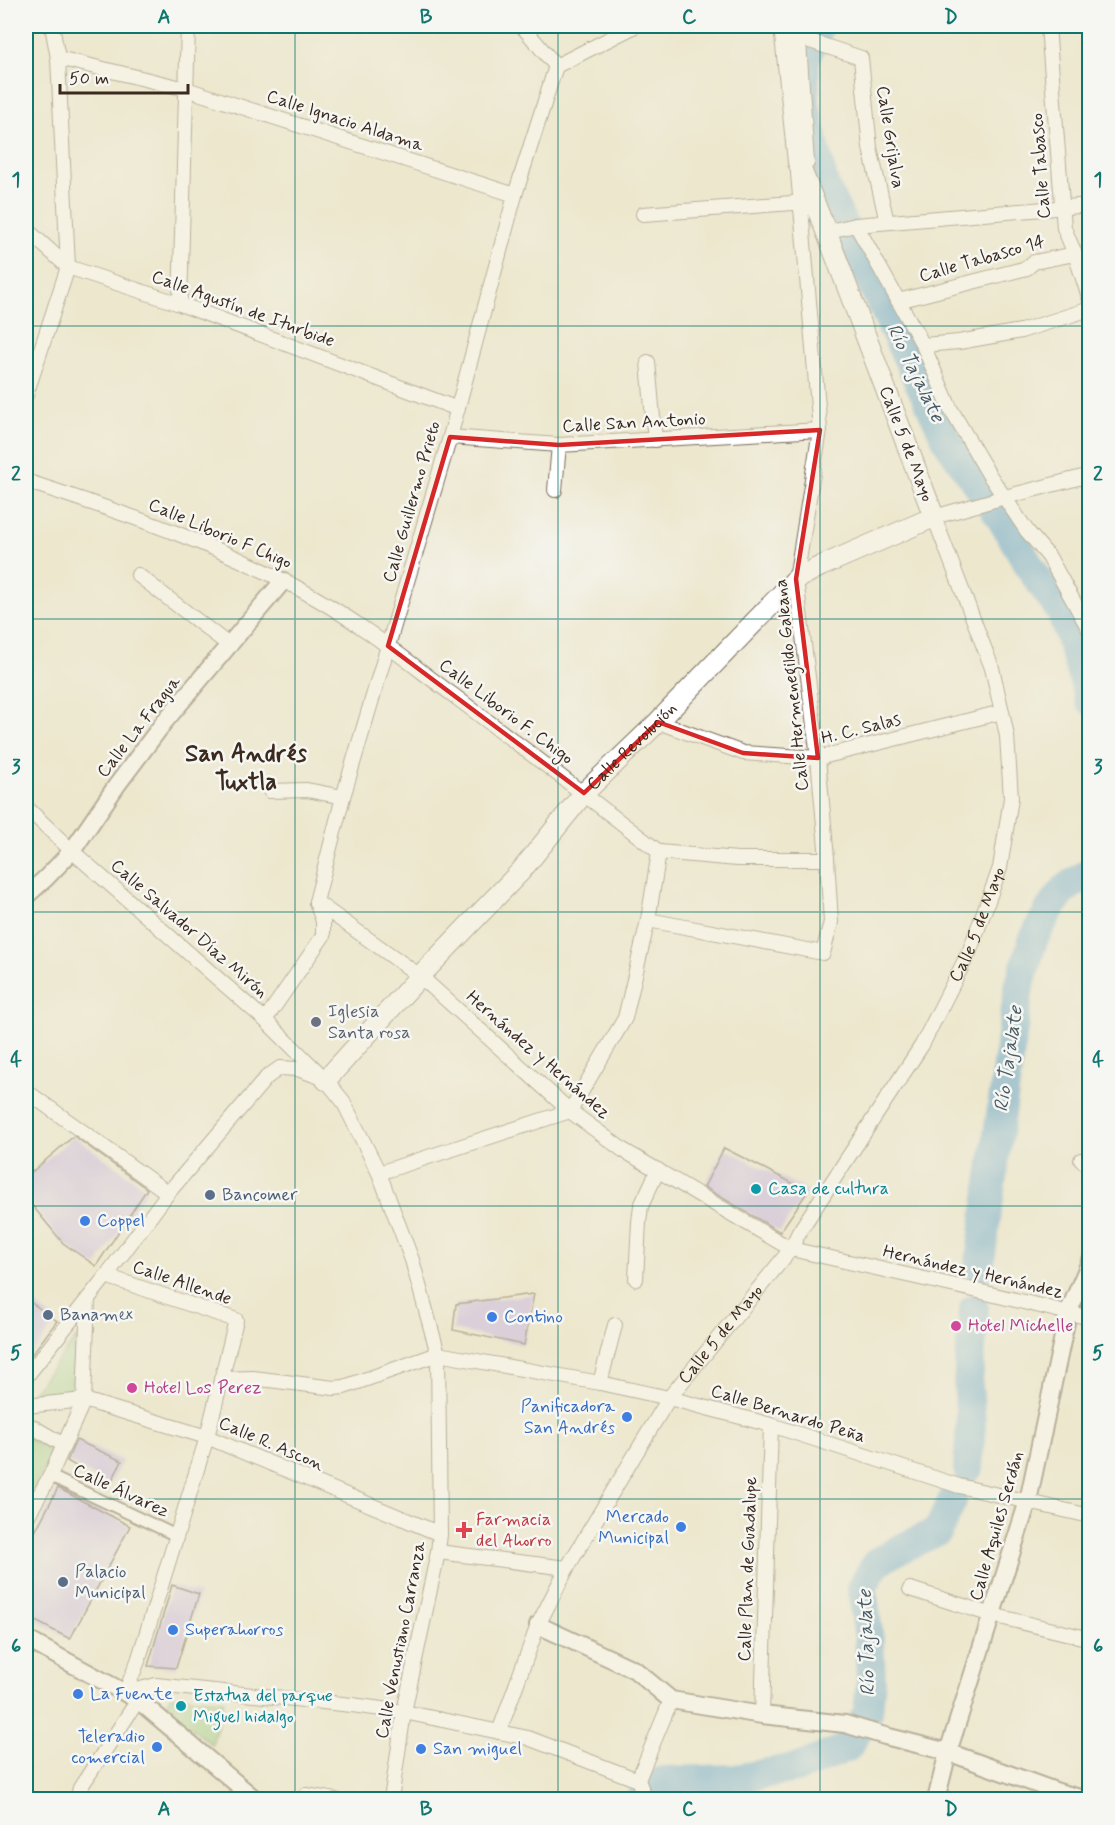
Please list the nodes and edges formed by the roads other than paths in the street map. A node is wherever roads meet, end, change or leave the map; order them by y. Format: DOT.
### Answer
graph roads {
  1 [pos="52,26"];
  2 [pos="188,26"];
  3 [pos="522,26"];
  4 [pos="635,26"];
  5 [pos="1048,26"];
  6 [pos="797,32"];
  7 [pos="58,58"];
  8 [pos="556,66"];
  9 [pos="186,89"];
  10 [pos="798,162"];
  11 [pos="806,180"];
  12 [pos="515,195"];
  13 [pos="807,202"];
  14 [pos="1089,205"];
  15 [pos="1062,207"];
  16 [pos="643,213"];
  17 [pos="887,222"];
  18 [pos="854,226"];
  19 [pos="26,229"];
  20 [pos="833,233"];
  21 [pos="1075,254"];
  22 [pos="68,267"];
  23 [pos="1089,300"];
  24 [pos="898,301"];
  25 [pos="180,304"];
  26 [pos="1089,309"];
  27 [pos="923,345"];
  28 [pos="648,362"];
  29 [pos="26,395"];
  30 [pos="458,409"];
  31 [pos="820,430"];
  32 [pos="450,437"];
  33 [pos="655,440"];
  34 [pos="559,445"];
  35 [pos="1089,475"];
  36 [pos="26,481"];
  37 [pos="555,490"];
  38 [pos="1002,498"];
  39 [pos="934,517"];
  40 [pos="138,575"];
  41 [pos="796,579"];
  42 [pos="284,581"];
  43 [pos="1089,631"];
  44 [pos="230,646"];
  45 [pos="388,646"];
  46 [pos="1002,712"];
  47 [pos="658,722"];
  48 [pos="818,758"];
  49 [pos="270,791"];
  50 [pos="584,794"];
  51 [pos="343,797"];
  52 [pos="26,807"];
  53 [pos="72,851"];
  54 [pos="659,852"];
  55 [pos="827,859"];
  56 [pos="26,896"];
  57 [pos="316,902"];
  58 [pos="648,920"];
  59 [pos="420,976"];
  60 [pos="265,1020"];
  61 [pos="292,1046"];
  62 [pos="267,1077"];
  63 [pos="326,1080"];
  64 [pos="26,1091"];
  65 [pos="570,1111"];
  66 [pos="658,1170"];
  67 [pos="379,1173"];
  68 [pos="168,1193"];
  69 [pos="791,1249"];
  70 [pos="1089,1262"];
  71 [pos="106,1276"];
  72 [pos="636,1280"];
  73 [pos="88,1299"];
  74 [pos="1068,1313"];
  75 [pos="1089,1318"];
  76 [pos="615,1325"];
  77 [pos="438,1353"];
  78 [pos="26,1377"];
  79 [pos="221,1379"];
  80 [pos="600,1383"];
  81 [pos="669,1398"];
  82 [pos="84,1400"];
  83 [pos="26,1406"];
  84 [pos="26,1423"];
  85 [pos="771,1425"];
  86 [pos="207,1437"];
  87 [pos="64,1445"];
  88 [pos="50,1476"];
  89 [pos="1028,1501"];
  90 [pos="1089,1516"];
  91 [pos="26,1519"];
  92 [pos="440,1534"];
  93 [pos="177,1536"];
  94 [pos="438,1552"];
  95 [pos="567,1568"];
  96 [pos="910,1589"];
  97 [pos="992,1615"];
  98 [pos="538,1625"];
  99 [pos="26,1639"];
  100 [pos="1089,1639"];
  101 [pos="131,1696"];
  102 [pos="671,1700"];
  103 [pos="404,1712"];
  104 [pos="762,1715"];
  105 [pos="499,1732"];
  106 [pos="948,1752"];
  107 [pos="640,1783"];
  108 [pos="77,1800"];
  109 [pos="256,1800"];
  110 [pos="303,1800"];
  111 [pos="335,1800"];
  112 [pos="391,1800"];
  113 [pos="646,1800"];
  114 [pos="936,1800"];
  115 [pos="1087,1800"];
  1 -- 7 [label="street"];
  2 -- 9 [label="street"];
  3 -- 8 [label="street"];
  4 -- 8 [label="street"];
  5 -- 15 [label="street, Calle Tabasco"];
  6 -- 10 [label="main road, Calle 5 de Mayo"];
  6 -- 11 [label="street"];
  6 -- 17 [label="street, Calle Grijalva"];
  7 -- 9 [label="street, Calle Ignacio Aldama"];
  7 -- 22 [label="street"];
  8 -- 12 [label="street, Calle Guillermo Prieto"];
  9 -- 12 [label="street, Calle Ignacio Aldama"];
  9 -- 25 [label="street"];
  10 -- 11 [label="main road, Calle 5 de Mayo"];
  10 -- 13 [label="street, Calle Hermenegildo Galeana"];
  11 -- 13 [label="main road, Calle 5 de Mayo"];
  12 -- 30 [label="street, Calle Guillermo Prieto"];
  13 -- 16 [label="street"];
  13 -- 20 [label="main road, Calle 5 de Mayo"];
  13 -- 31 [label="street, Calle Hermenegildo Galeana"];
  14 -- 15 [label="street"];
  15 -- 17 [label="street"];
  15 -- 21 [label="street, Calle Tabasco"];
  17 -- 18 [label="street"];
  18 -- 20 [label="street"];
  18 -- 24 [label="street"];
  19 -- 22 [label="street, Calle Agustín de Iturbide"];
  20 -- 39 [label="main road, Calle 5 de Mayo"];
  21 -- 23 [label="street, Calle Tabasco"];
  21 -- 24 [label="street, Calle Tabasco 14"];
  22 -- 25 [label="street, Calle Agustín de Iturbide"];
  22 -- 29 [label="street"];
  24 -- 27 [label="street"];
  25 -- 30 [label="street, Calle Agustín de Iturbide"];
  26 -- 27 [label="street"];
  27 -- 38 [label="street"];
  28 -- 33 [label="street"];
  30 -- 32 [label="street, Calle Guillermo Prieto"];
  31 -- 33 [label="street, Calle San Antonio"];
  31 -- 41 [label="street, Calle Hermenegildo Galeana"];
  32 -- 34 [label="street, Calle San Antonio"];
  32 -- 45 [label="street, Calle Guillermo Prieto"];
  33 -- 34 [label="street, Calle San Antonio"];
  34 -- 37 [label="street"];
  35 -- 38 [label="street, Calle Revolución"];
  36 -- 42 [label="street, Calle Liborio F Chigo"];
  38 -- 39 [label="street, Calle Revolución"];
  38 -- 43 [label="street"];
  39 -- 41 [label="main road, Calle Revolución"];
  39 -- 46 [label="street, Calle 5 de Mayo"];
  40 -- 44 [label="street"];
  41 -- 47 [label="main road, Calle Revolución"];
  41 -- 48 [label="street, Calle Hermenegildo Galeana"];
  42 -- 44 [label="street, Calle La Fragua"];
  42 -- 45 [label="street, Calle Liborio F Chigo"];
  44 -- 53 [label="street, Calle La Fragua"];
  45 -- 50 [label="street, Calle Liborio F. Chigo"];
  45 -- 51 [label="street, Calle Guillermo Prieto"];
  46 -- 48 [label="street, H. C. Salas"];
  46 -- 69 [label="street, Calle 5 de Mayo"];
  47 -- 48 [label="street, H. C. Salas"];
  47 -- 50 [label="main road, Calle Revolución"];
  48 -- 55 [label="street, Calle Hermenegildo Galeana"];
  49 -- 51 [label="street"];
  50 -- 54 [label="street, Calle Liborio F. Chigo"];
  50 -- 59 [label="main road, Calle Revolución"];
  51 -- 57 [label="street, Calle Guillermo Prieto"];
  52 -- 53 [label="street, Calle Salvador Díaz Mirón"];
  53 -- 56 [label="street, Calle La Fragua"];
  53 -- 60 [label="street, Calle Salvador Díaz Mirón"];
  54 -- 55 [label="street"];
  54 -- 58 [label="street"];
  55 -- 58 [label="street, Calle Hermenegildo Galeana"];
  57 -- 59 [label="street, Hernández y Hernández"];
  57 -- 60 [label="street, Calle Guillermo Prieto"];
  58 -- 65 [label="street"];
  59 -- 63 [label="main road, Calle Revolución"];
  59 -- 65 [label="street, Hernández y Hernández"];
  60 -- 61 [label="street, Calle Salvador Díaz Mirón"];
  61 -- 62 [label="street"];
  61 -- 63 [label="street, Calle Salvador Díaz Mirón"];
  62 -- 63 [label="street"];
  62 -- 68 [label="street"];
  63 -- 67 [label="street, Calle Venustiano Carranza"];
  64 -- 68 [label="street"];
  65 -- 66 [label="street, Hernández y Hernández"];
  65 -- 67 [label="street"];
  66 -- 69 [label="street, Hernández y Hernández"];
  66 -- 72 [label="street"];
  67 -- 77 [label="street, Calle Venustiano Carranza"];
  68 -- 71 [label="street"];
  69 -- 74 [label="street, Hernández y Hernández"];
  69 -- 81 [label="street, Calle 5 de Mayo"];
  70 -- 74 [label="street, Calle Aquiles Serdán"];
  71 -- 73 [label="street"];
  71 -- 79 [label="street, Calle Allende"];
  73 -- 78 [label="street"];
  73 -- 82 [label="street"];
  74 -- 75 [label="street, Hernández y Hernández"];
  74 -- 89 [label="street, Calle Aquiles Serdán"];
  76 -- 80 [label="street"];
  77 -- 79 [label="street"];
  77 -- 80 [label="street, Calle Bernardo Peña"];
  77 -- 92 [label="street, Calle Venustiano Carranza"];
  79 -- 86 [label="street, Calle Allende"];
  80 -- 81 [label="street, Calle Bernardo Peña"];
  81 -- 85 [label="street, Calle Bernardo Peña"];
  81 -- 95 [label="street, Calle 5 de Mayo"];
  82 -- 83 [label="street"];
  82 -- 86 [label="street, Calle R. Ascon"];
  82 -- 87 [label="street"];
  84 -- 87 [label="street"];
  85 -- 89 [label="street, Calle Bernardo Peña"];
  85 -- 104 [label="street, Calle Plan de Guadalupe"];
  86 -- 92 [label="street, Calle R. Ascon"];
  86 -- 93 [label="street, Calle Allende"];
  87 -- 88 [label="street"];
  88 -- 91 [label="street"];
  88 -- 93 [label="street, Calle Álvarez"];
  89 -- 90 [label="street, Calle Bernardo Peña"];
  89 -- 97 [label="street, Calle Aquiles Serdán"];
  92 -- 94 [label="street, Calle Venustiano Carranza"];
  93 -- 101 [label="street, Calle Allende"];
  94 -- 95 [label="street"];
  94 -- 103 [label="street, Calle Venustiano Carranza"];
  95 -- 98 [label="street, Calle 5 de Mayo"];
  96 -- 97 [label="street"];
  97 -- 100 [label="street"];
  97 -- 106 [label="street, Calle Aquiles Serdán"];
  98 -- 102 [label="street"];
  98 -- 105 [label="street, Calle 5 de Mayo"];
  99 -- 101 [label="street"];
  101 -- 103 [label="street"];
  101 -- 108 [label="street, Calle Allende"];
  101 -- 109 [label="street"];
  102 -- 104 [label="street"];
  102 -- 107 [label="street"];
  103 -- 105 [label="street"];
  103 -- 112 [label="street, Calle Venustiano Carranza"];
  104 -- 106 [label="street"];
  105 -- 107 [label="street"];
  106 -- 114 [label="street, Calle Aquiles Serdán"];
  106 -- 115 [label="street"];
  107 -- 113 [label="street"];
  110 -- 111 [label="street"];
}
